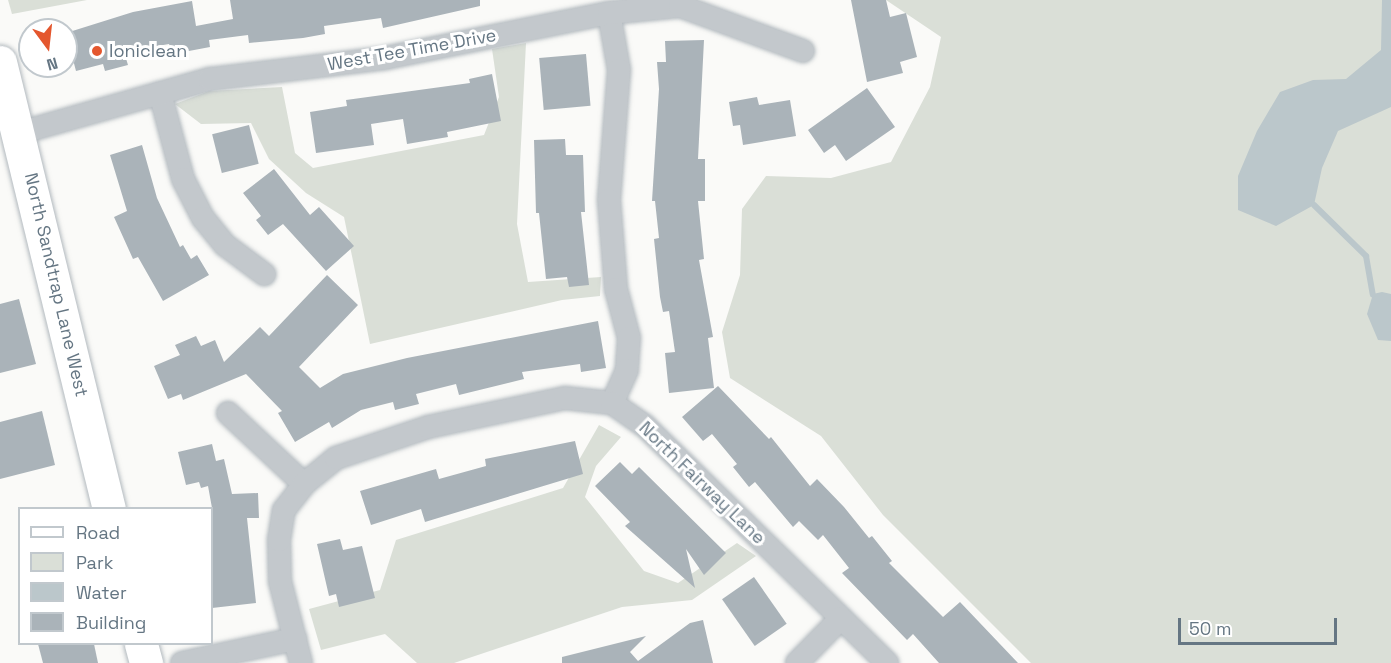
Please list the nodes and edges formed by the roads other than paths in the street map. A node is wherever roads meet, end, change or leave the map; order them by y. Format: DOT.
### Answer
graph roads {
  1 [pos="609,13"];
  2 [pos="803,51"];
  3 [pos="0,62"];
  4 [pos="160,93"];
  5 [pos="19,133"];
  6 [pos="264,274"];
  7 [pos="612,404"];
  8 [pos="228,413"];
  9 [pos="303,484"];
  10 [pos="109,507"];
  11 [pos="841,618"];
  12 [pos="295,639"];
  13 [pos="141,645"];
  14 [pos="146,663"];
  15 [pos="182,663"];
  16 [pos="301,663"];
  17 [pos="797,663"];
  18 [pos="887,663"];
  1 -- 2 [label="street, West Tee Time Drive"];
  1 -- 4 [label="street, West Tee Time Drive"];
  1 -- 7 [label="street"];
  3 -- 5 [label="street, North Sandtrap Lane West"];
  4 -- 5 [label="street, West Tee Time Drive"];
  4 -- 6 [label="street"];
  5 -- 10 [label="street, North Sandtrap Lane West"];
  7 -- 9 [label="street"];
  7 -- 11 [label="street, North Fairway Lane"];
  8 -- 9 [label="street"];
  9 -- 12 [label="street"];
  11 -- 17 [label="street"];
  11 -- 18 [label="street, North Fairway Lane"];
  12 -- 15 [label="street"];
  12 -- 16 [label="street"];
  13 -- 14 [label="street"];
}
